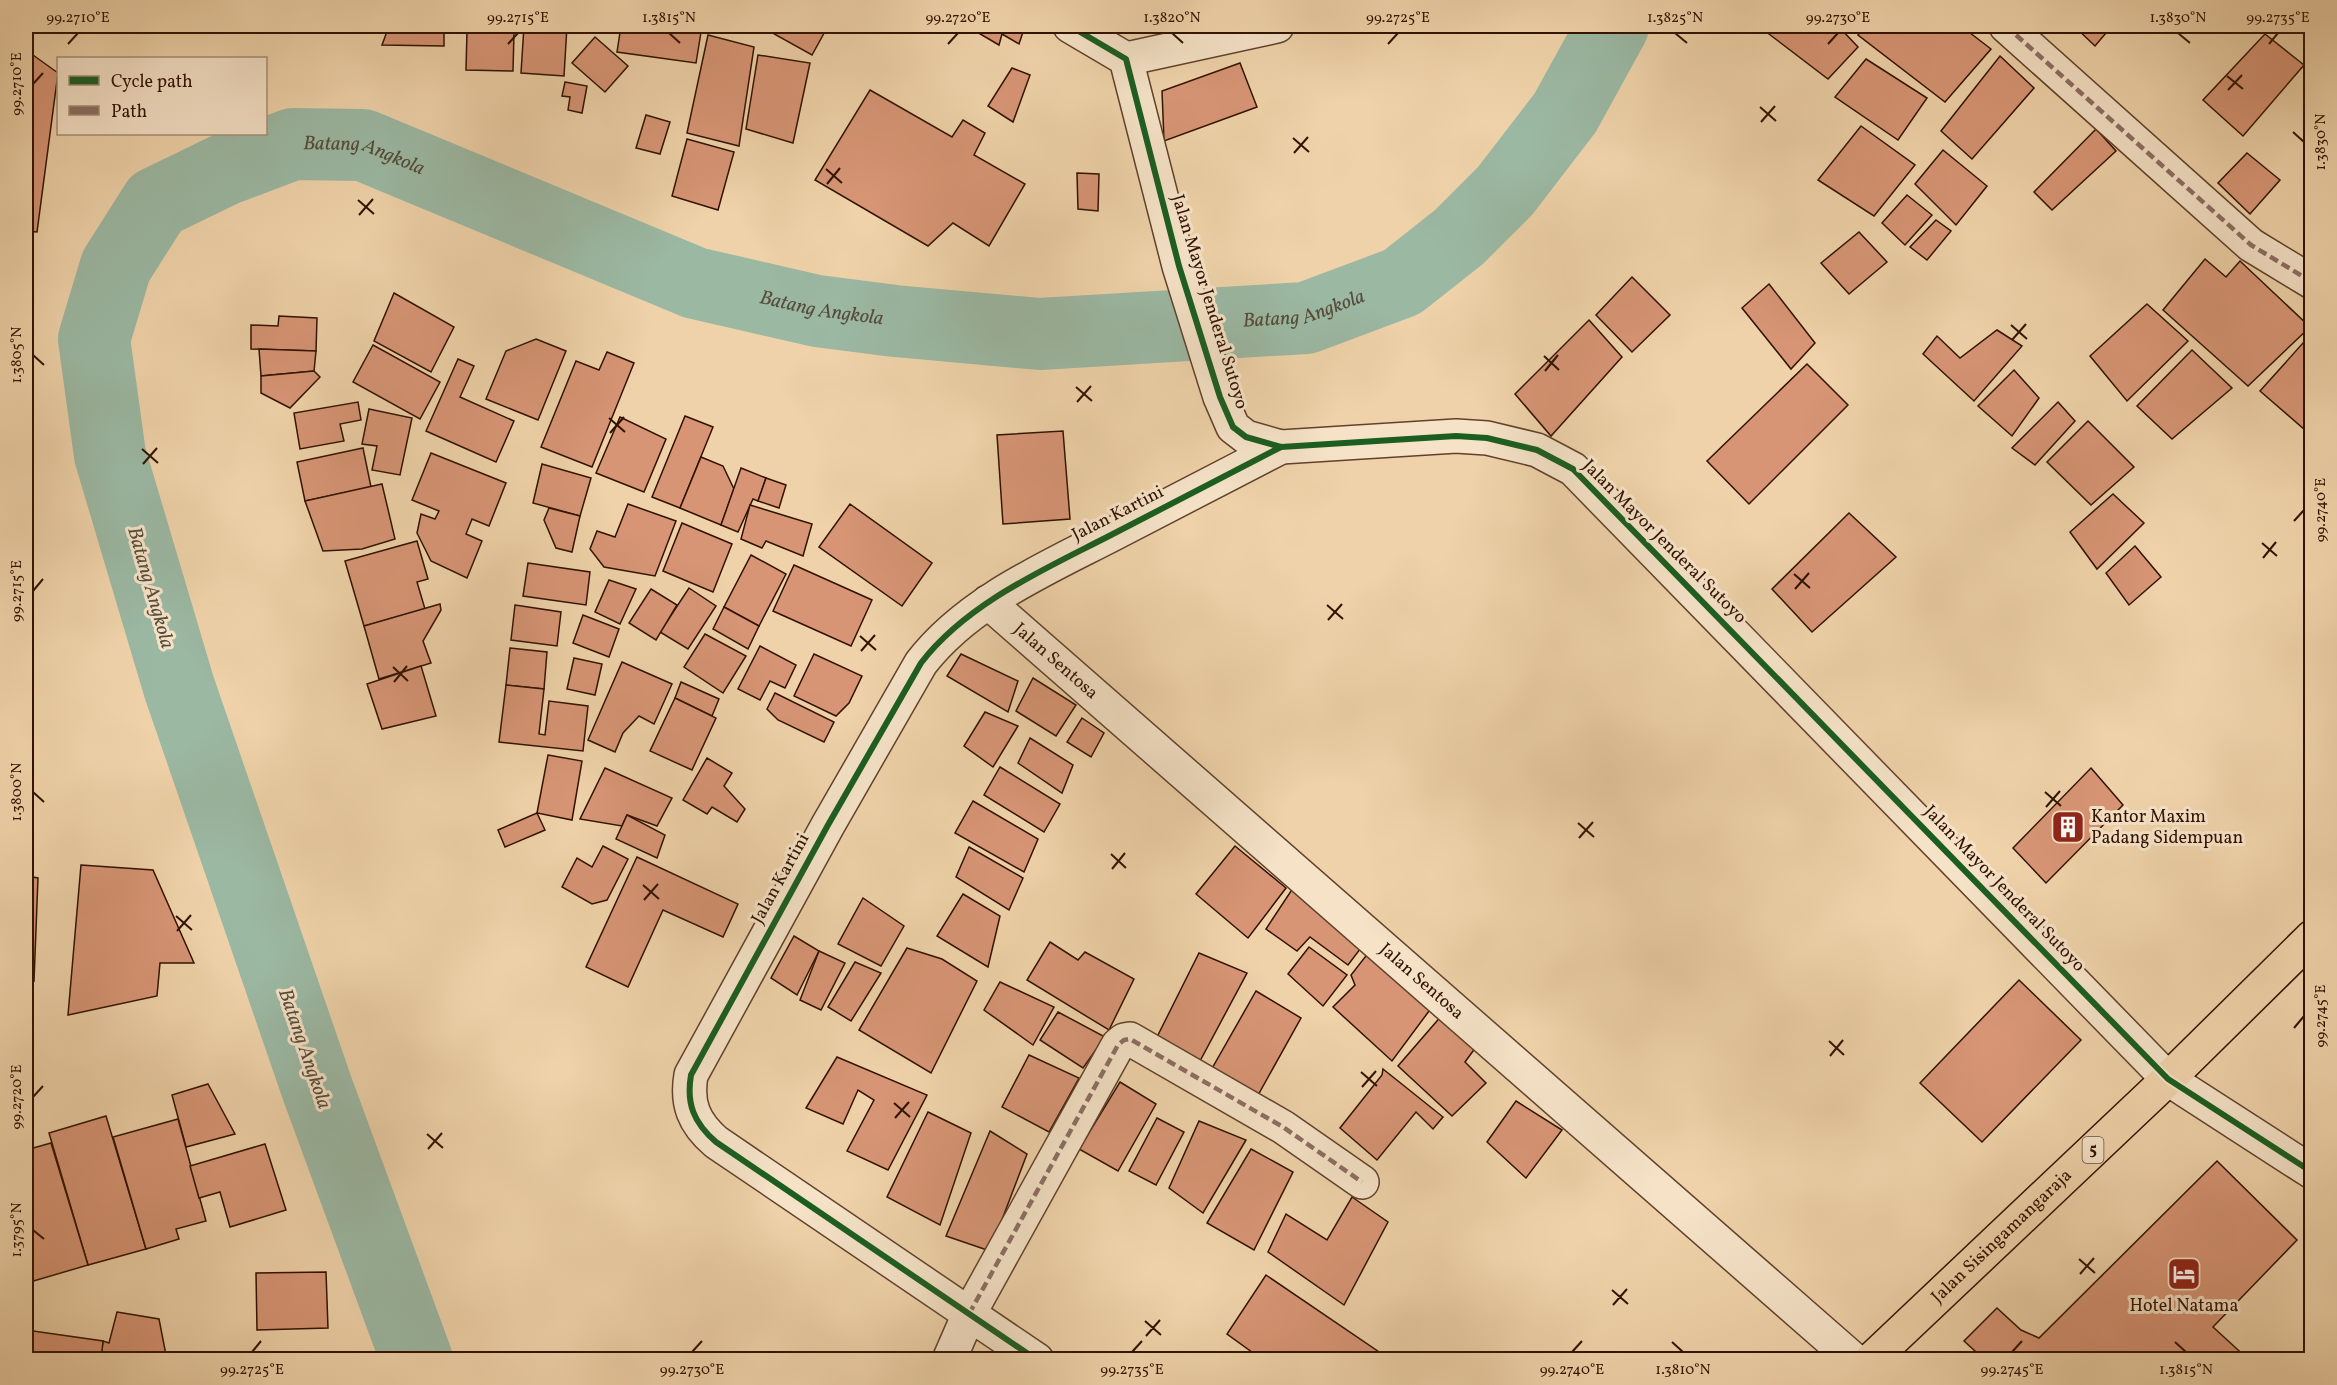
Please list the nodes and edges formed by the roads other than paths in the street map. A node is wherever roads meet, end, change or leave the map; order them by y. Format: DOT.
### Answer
graph roads {
  1 [pos="1070,26"];
  2 [pos="1277,26"];
  3 [pos="2006,26"];
  4 [pos="1126,59"];
  5 [pos="2312,282"];
  6 [pos="1281,447"];
  7 [pos="988,602"];
  8 [pos="2312,937"];
  9 [pos="2168,1079"];
  10 [pos="2312,1172"];
  11 [pos="1362,1182"];
  12 [pos="969,1314"];
  13 [pos="950,1359"];
  14 [pos="1037,1359"];
  15 [pos="1854,1359"];
  16 [pos="1871,1359"];
  1 -- 4 [label="street"];
  2 -- 4 [label="street"];
  3 -- 5 [label="street"];
  4 -- 6 [label="street, Jalan Mayor Jenderal Sutoyo"];
  6 -- 7 [label="street, Jalan Kartini"];
  6 -- 9 [label="street, Jalan Mayor Jenderal Sutoyo"];
  7 -- 12 [label="street, Jalan Kartini"];
  7 -- 15 [label="street, Jalan Sentosa"];
  8 -- 9 [label="highway, Jalan Sisingamangaraja / 5"];
  9 -- 10 [label="street, Jalan Mayor Jenderal Sutoyo"];
  9 -- 16 [label="highway, Jalan Sisingamangaraja / 5"];
  11 -- 12 [label="street"];
  12 -- 13 [label="street"];
  12 -- 14 [label="street, Jalan Kartini"];
}
